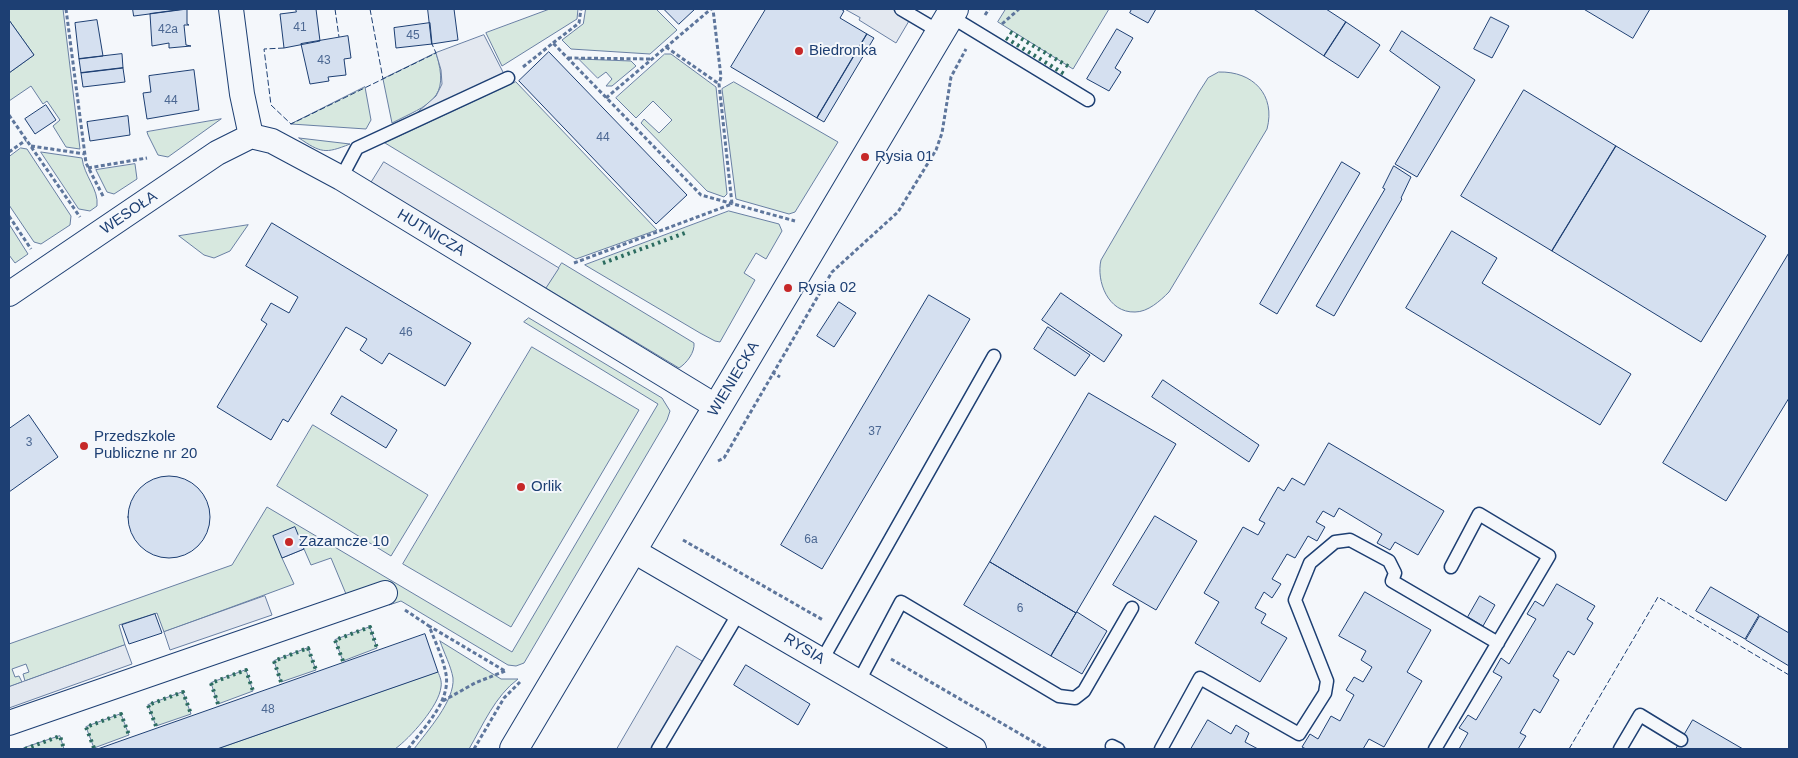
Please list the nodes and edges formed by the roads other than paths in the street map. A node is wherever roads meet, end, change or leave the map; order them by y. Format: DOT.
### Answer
graph roads {
  1 [pos="231,9"];
  2 [pos="901,9"];
  3 [pos="948,19"];
  4 [pos="508,78"];
  5 [pos="1088,100"];
  6 [pos="251,136"];
  7 [pos="341,178"];
  8 [pos="9,294"];
  9 [pos="994,356"];
  10 [pos="717,407"];
  11 [pos="632,550"];
  12 [pos="1451,567"];
  13 [pos="385,593"];
  14 [pos="1132,608"];
  15 [pos="740,611"];
  16 [pos="1498,643"];
  17 [pos="822,660"];
  18 [pos="859,681"];
  19 [pos="9,723"];
  20 [pos="1681,740"];
  21 [pos="514,749"];
  22 [pos="658,749"];
  23 [pos="974,749"];
  24 [pos="1161,749"];
  25 [pos="1435,749"];
  26 [pos="1620,749"];
  1 -- 6 [label="street"];
  2 -- 3 [label="lane"];
  3 -- 5 [label="lane"];
  3 -- 10 [label="street, WIENIECKA"];
  4 -- 7 [label="lane"];
  6 -- 7 [label="street, HUTNICZA"];
  6 -- 8 [label="street, WESOŁA"];
  7 -- 10 [label="street, HUTNICZA"];
  9 -- 17 [label="lane"];
  10 -- 11 [label="street, WIENIECKA"];
  11 -- 15 [label="street, RYSIA"];
  11 -- 21 [label="street, WIENIECKA"];
  12 -- 16 [label="lane"];
  13 -- 19 [label="street"];
  14 -- 18 [label="lane"];
  15 -- 17 [label="street, RYSIA"];
  15 -- 22 [label="lane"];
  16 -- 24 [label="lane"];
  16 -- 25 [label="lane"];
  17 -- 18 [label="street, RYSIA"];
  18 -- 23 [label="street, RYSIA"];
  20 -- 26 [label="lane"];
}
